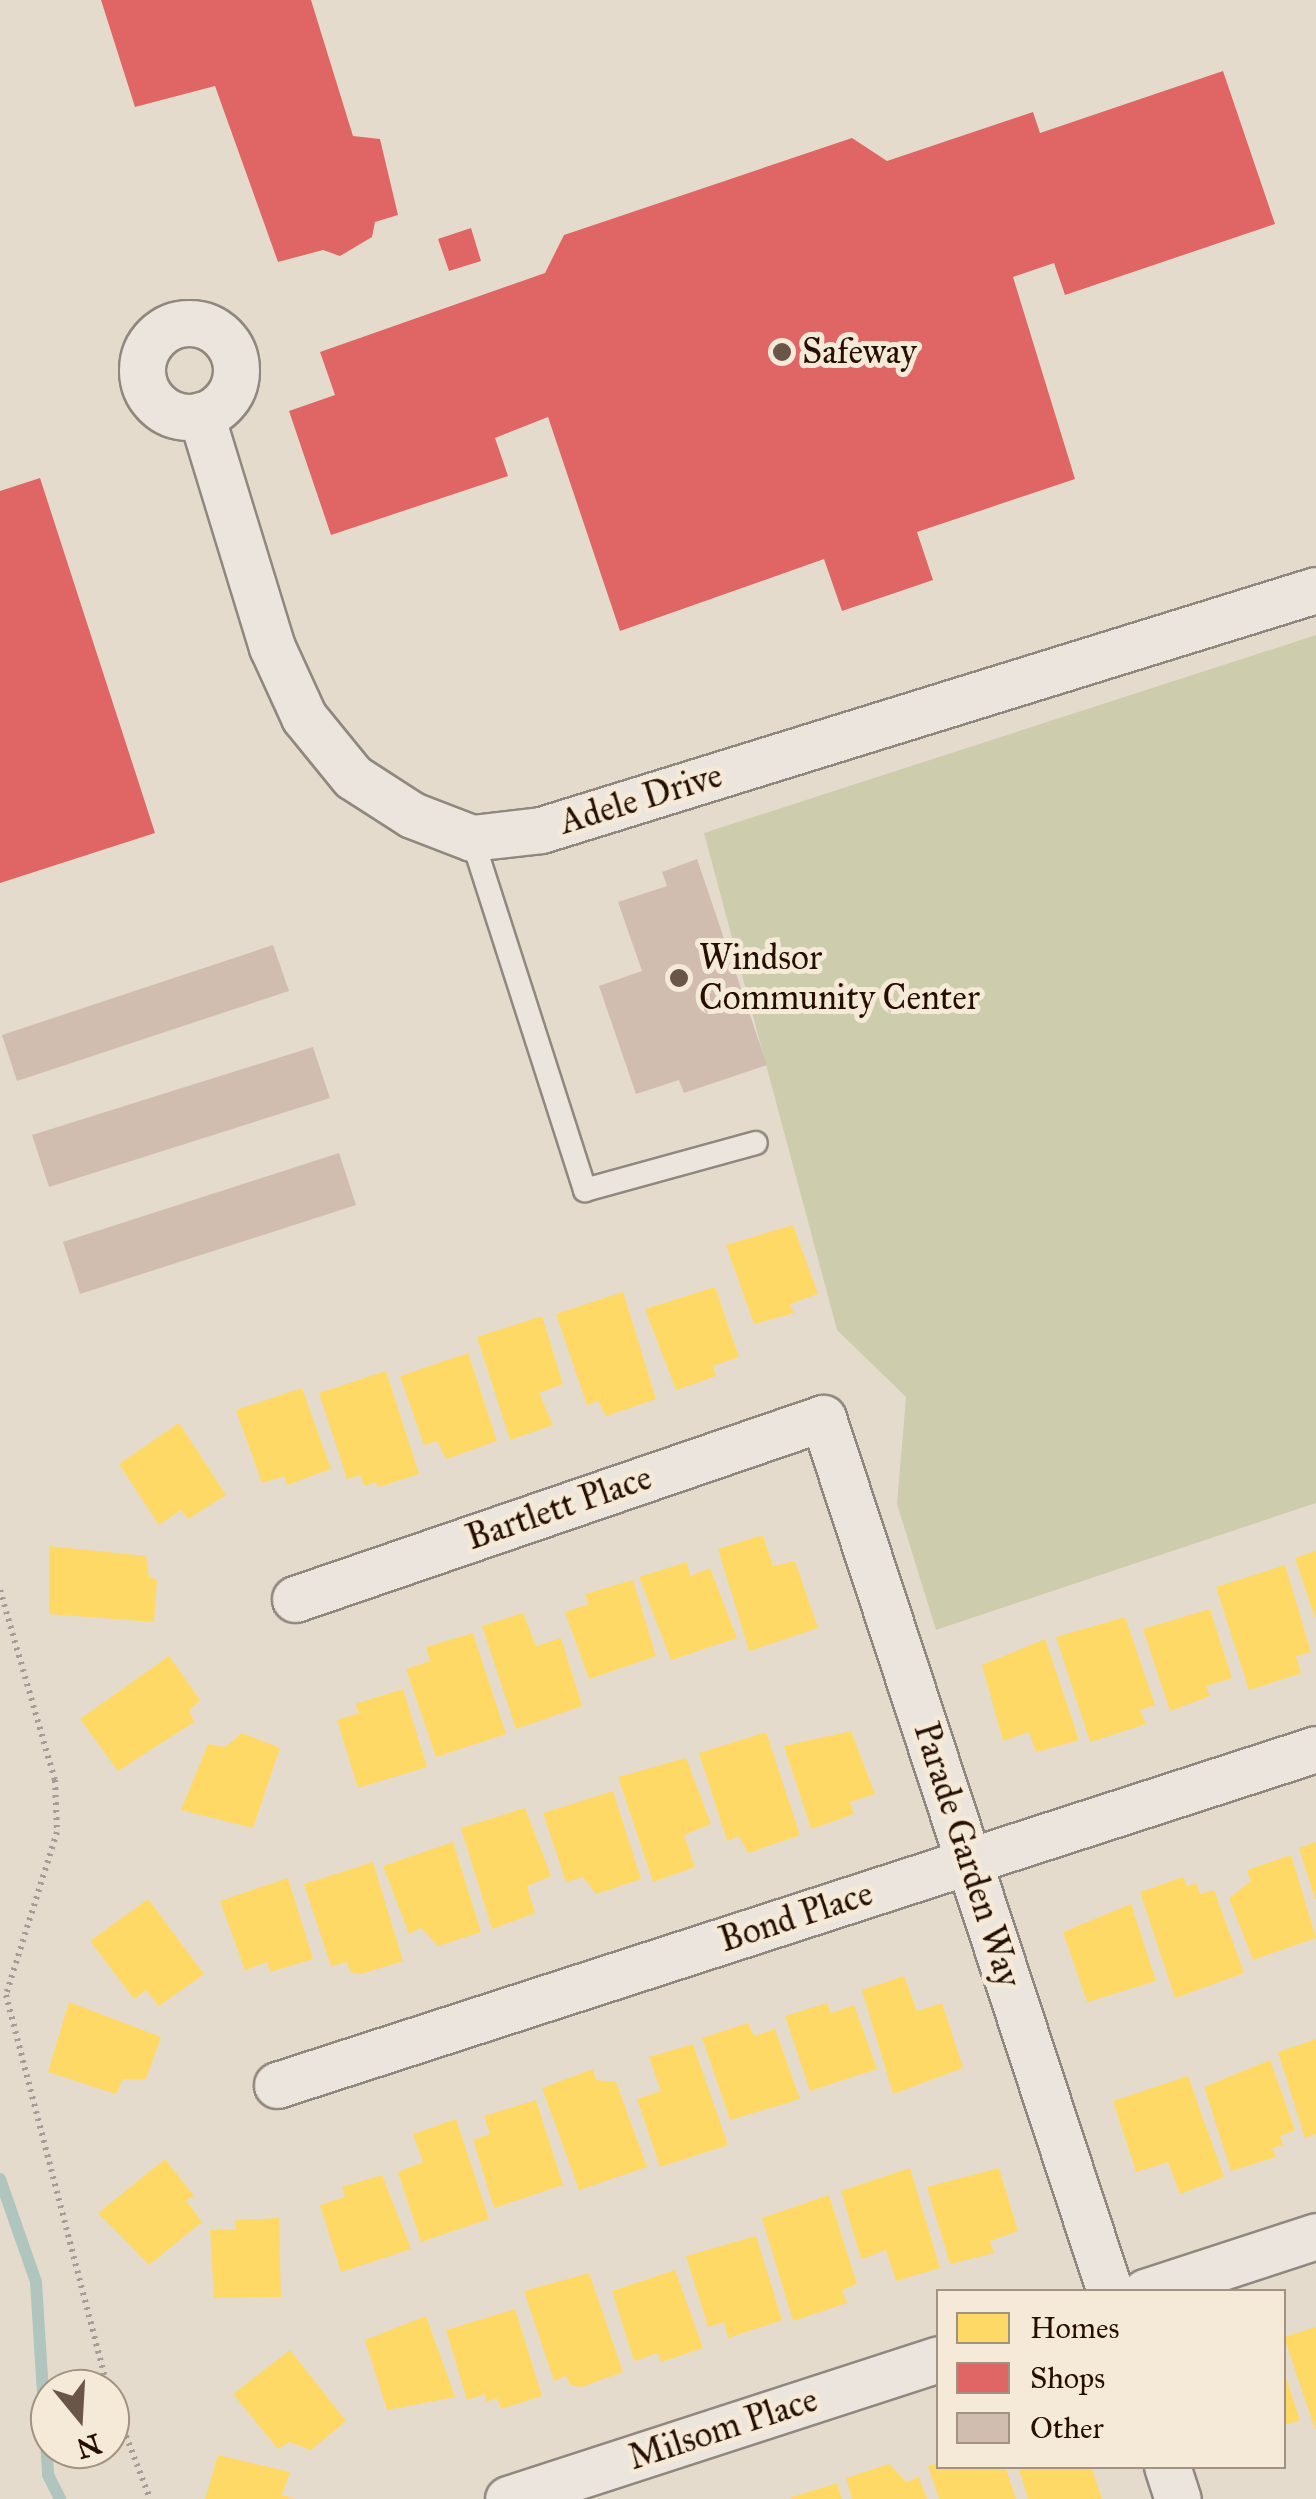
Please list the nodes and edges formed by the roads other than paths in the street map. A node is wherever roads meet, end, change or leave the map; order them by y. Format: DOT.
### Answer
graph roads {
  1 [pos="201,414"];
  2 [pos="1316,590"];
  3 [pos="472,838"];
  4 [pos="756,1142"];
  5 [pos="823,1418"];
  6 [pos="295,1599"];
  7 [pos="1316,1749"];
  8 [pos="969,1861"];
  9 [pos="276,2084"];
  10 [pos="1316,2236"];
  11 [pos="1109,2289"];
  12 [pos="1154,2289"];
  13 [pos="936,2360"];
  14 [pos="1169,2469"];
  15 [pos="508,2499"];
  16 [pos="1178,2499"];
  1 -- 3 [label="street, Adele Drive"];
  2 -- 3 [label="street, Adele Drive"];
  3 -- 4 [label="lane"];
  5 -- 6 [label="street, Bartlett Place"];
  5 -- 8 [label="street, Parade Garden Way"];
  7 -- 8 [label="street, Bond Place"];
  8 -- 9 [label="street, Bond Place"];
  8 -- 11 [label="street, Parade Garden Way"];
  10 -- 12 [label="street"];
  13 -- 15 [label="street, Milsom Place"];
  14 -- 16 [label="street"];
}
